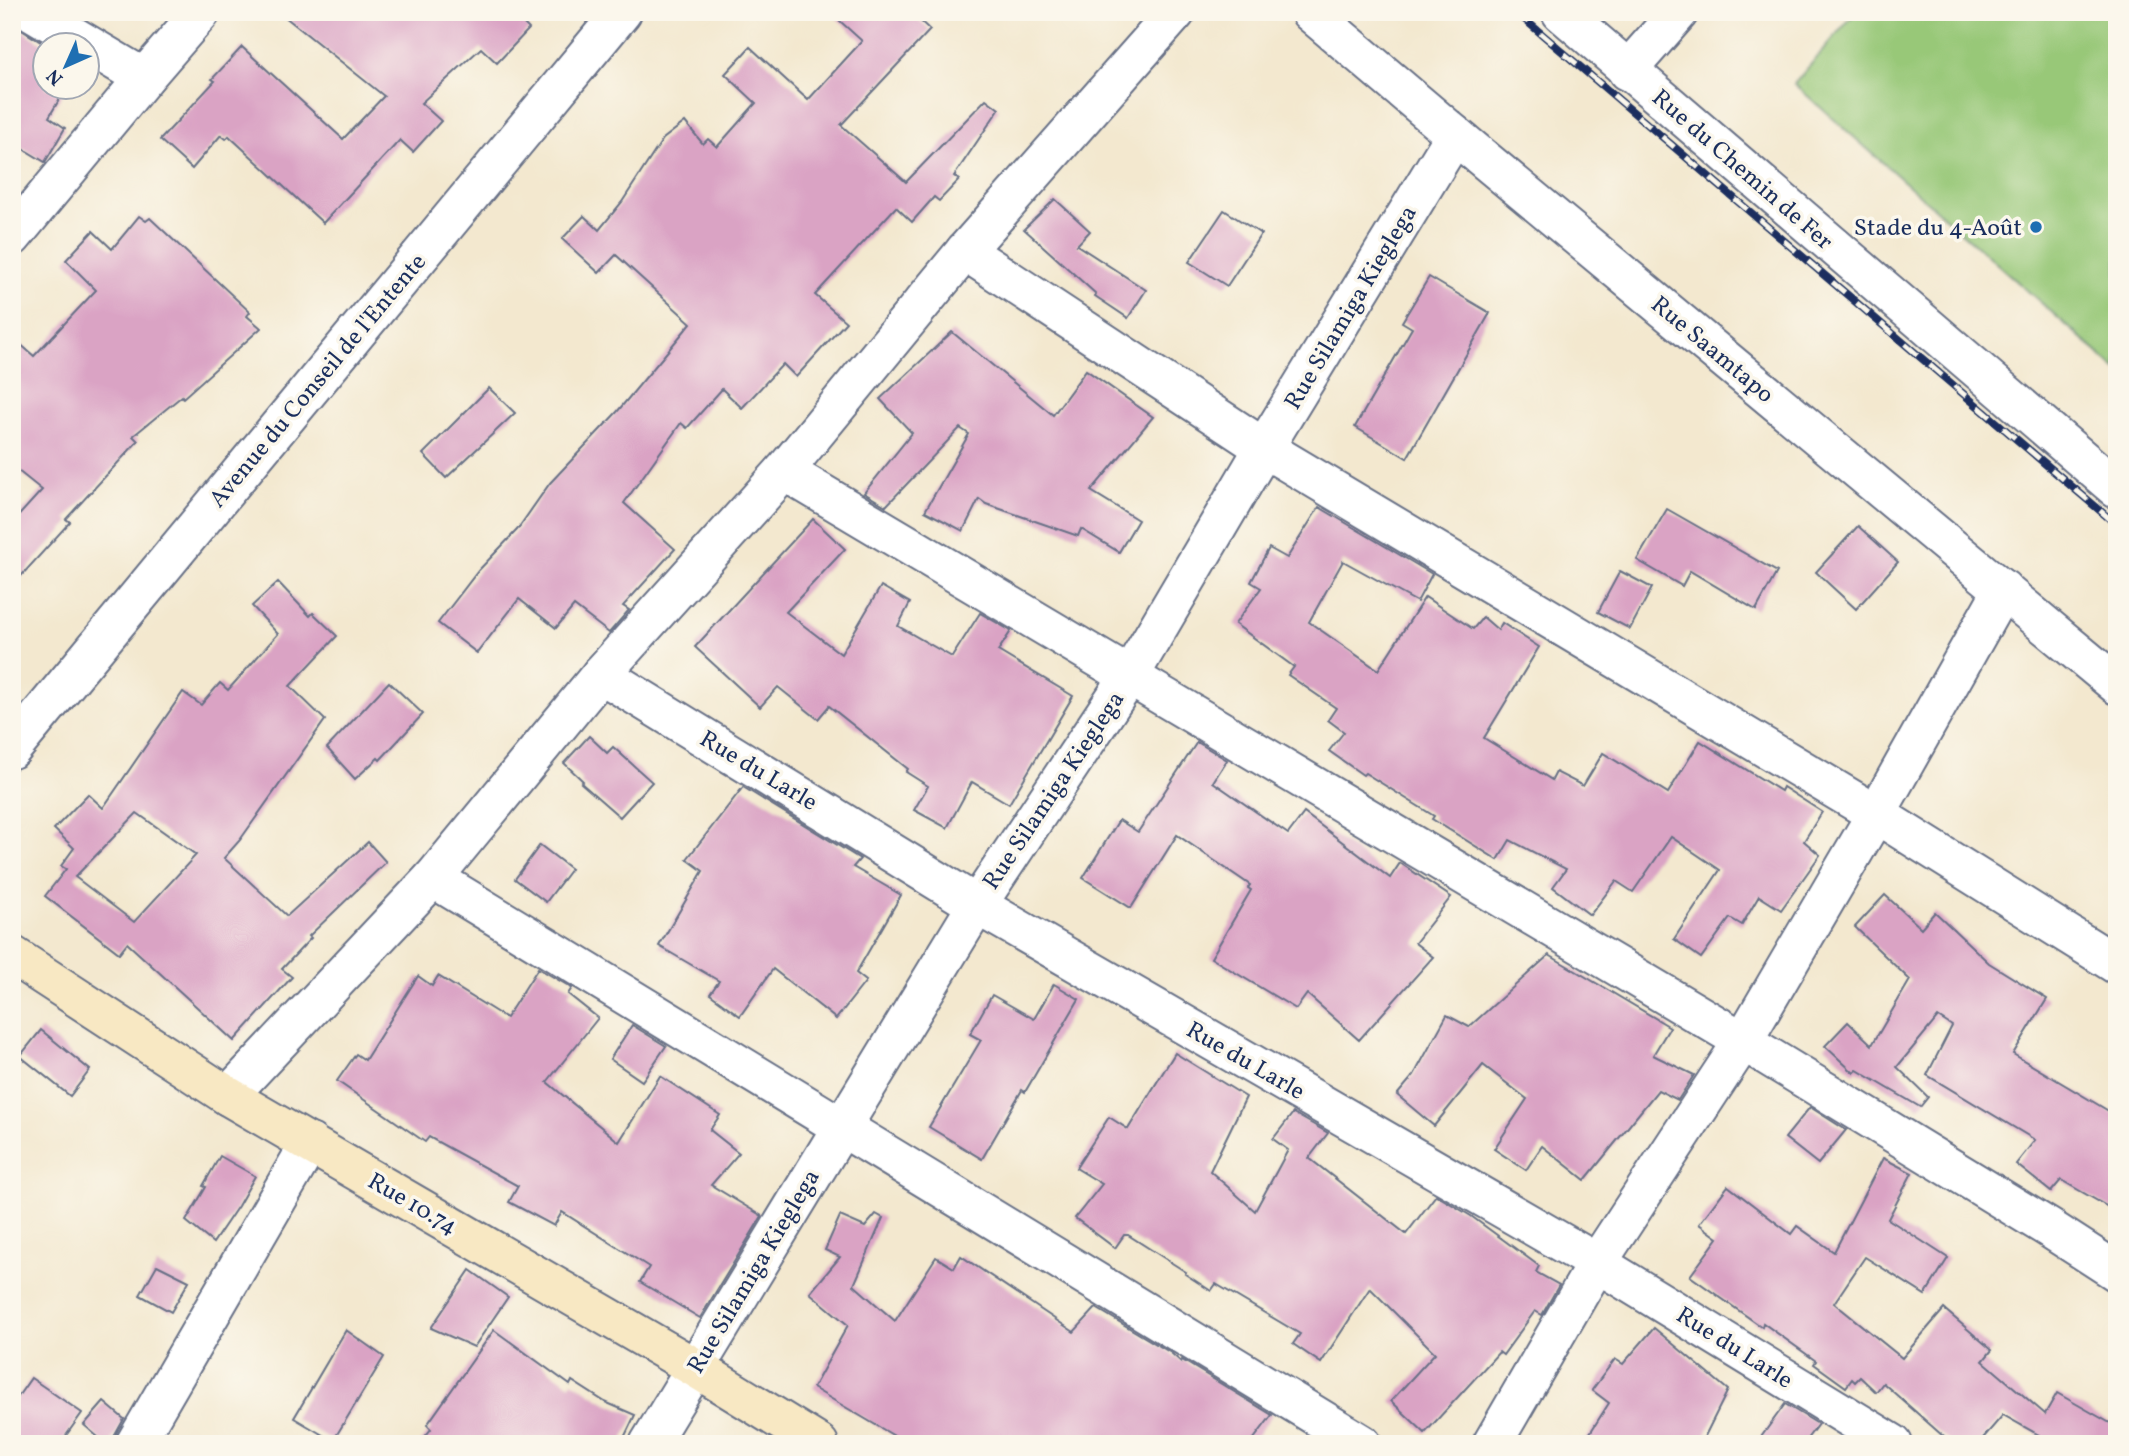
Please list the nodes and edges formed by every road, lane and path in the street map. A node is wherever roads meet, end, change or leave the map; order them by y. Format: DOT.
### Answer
graph roads {
  1 [pos="33,12"];
  2 [pos="201,12"];
  3 [pos="1175,12"];
  4 [pos="1310,12"];
  5 [pos="1561,12"];
  6 [pos="1679,12"];
  7 [pos="613,15"];
  8 [pos="1628,71"];
  9 [pos="144,78"];
  10 [pos="1455,135"];
  11 [pos="12,237"];
  12 [pos="965,251"];
  13 [pos="1264,448"];
  14 [pos="784,471"];
  15 [pos="2117,489"];
  16 [pos="2003,589"];
  17 [pos="601,674"];
  18 [pos="1129,677"];
  19 [pos="2117,685"];
  20 [pos="12,749"];
  21 [pos="1876,814"];
  22 [pos="433,878"];
  23 [pos="977,905"];
  24 [pos="12,955"];
  25 [pos="2117,965"];
  26 [pos="1743,1041"];
  27 [pos="228,1096"];
  28 [pos="842,1126"];
  29 [pos="310,1143"];
  30 [pos="1597,1262"];
  31 [pos="2117,1272"];
  32 [pos="694,1367"];
  33 [pos="146,1440"];
  34 [pos="649,1444"];
  35 [pos="819,1444"];
  36 [pos="1362,1444"];
  37 [pos="1492,1444"];
  38 [pos="1893,1444"];
  1 -- 9 [label="street"];
  2 -- 9 [label="street"];
  3 -- 12 [label="street"];
  4 -- 10 [label="street, Rue Saamtapo"];
  5 -- 8 [label="street, Rue du Chemin de Fer"];
  6 -- 8 [label="street"];
  7 -- 20 [label="street, Avenue du Conseil de l'Entente"];
  8 -- 15 [label="street, Rue du Chemin de Fer"];
  9 -- 11 [label="street"];
  10 -- 13 [label="street, Rue Silamiga Kieglega"];
  10 -- 16 [label="street, Rue Saamtapo"];
  12 -- 13 [label="street"];
  12 -- 14 [label="street"];
  13 -- 18 [label="street, Rue Silamiga Kieglega"];
  13 -- 21 [label="street"];
  14 -- 17 [label="street"];
  14 -- 18 [label="street"];
  16 -- 19 [label="street, Rue Saamtapo"];
  16 -- 21 [label="street"];
  17 -- 22 [label="street"];
  17 -- 23 [label="street, Rue du Larle"];
  18 -- 23 [label="street, Rue Silamiga Kieglega"];
  18 -- 26 [label="street"];
  21 -- 25 [label="street"];
  21 -- 26 [label="street"];
  22 -- 27 [label="street"];
  22 -- 28 [label="street"];
  23 -- 28 [label="street, Rue Silamiga Kieglega"];
  23 -- 30 [label="street, Rue du Larle"];
  24 -- 27 [label="main road, Rue 10.74"];
  26 -- 30 [label="street"];
  26 -- 31 [label="street"];
  27 -- 29 [label="main road, Rue 10.74"];
  28 -- 32 [label="street, Rue Silamiga Kieglega"];
  28 -- 36 [label="street"];
  29 -- 32 [label="main road, Rue 10.74"];
  29 -- 33 [label="street"];
  30 -- 37 [label="street"];
  30 -- 38 [label="street, Rue du Larle"];
  32 -- 34 [label="street, Rue Silamiga Kieglega"];
  32 -- 35 [label="main road, Rue 10.74"];
}
